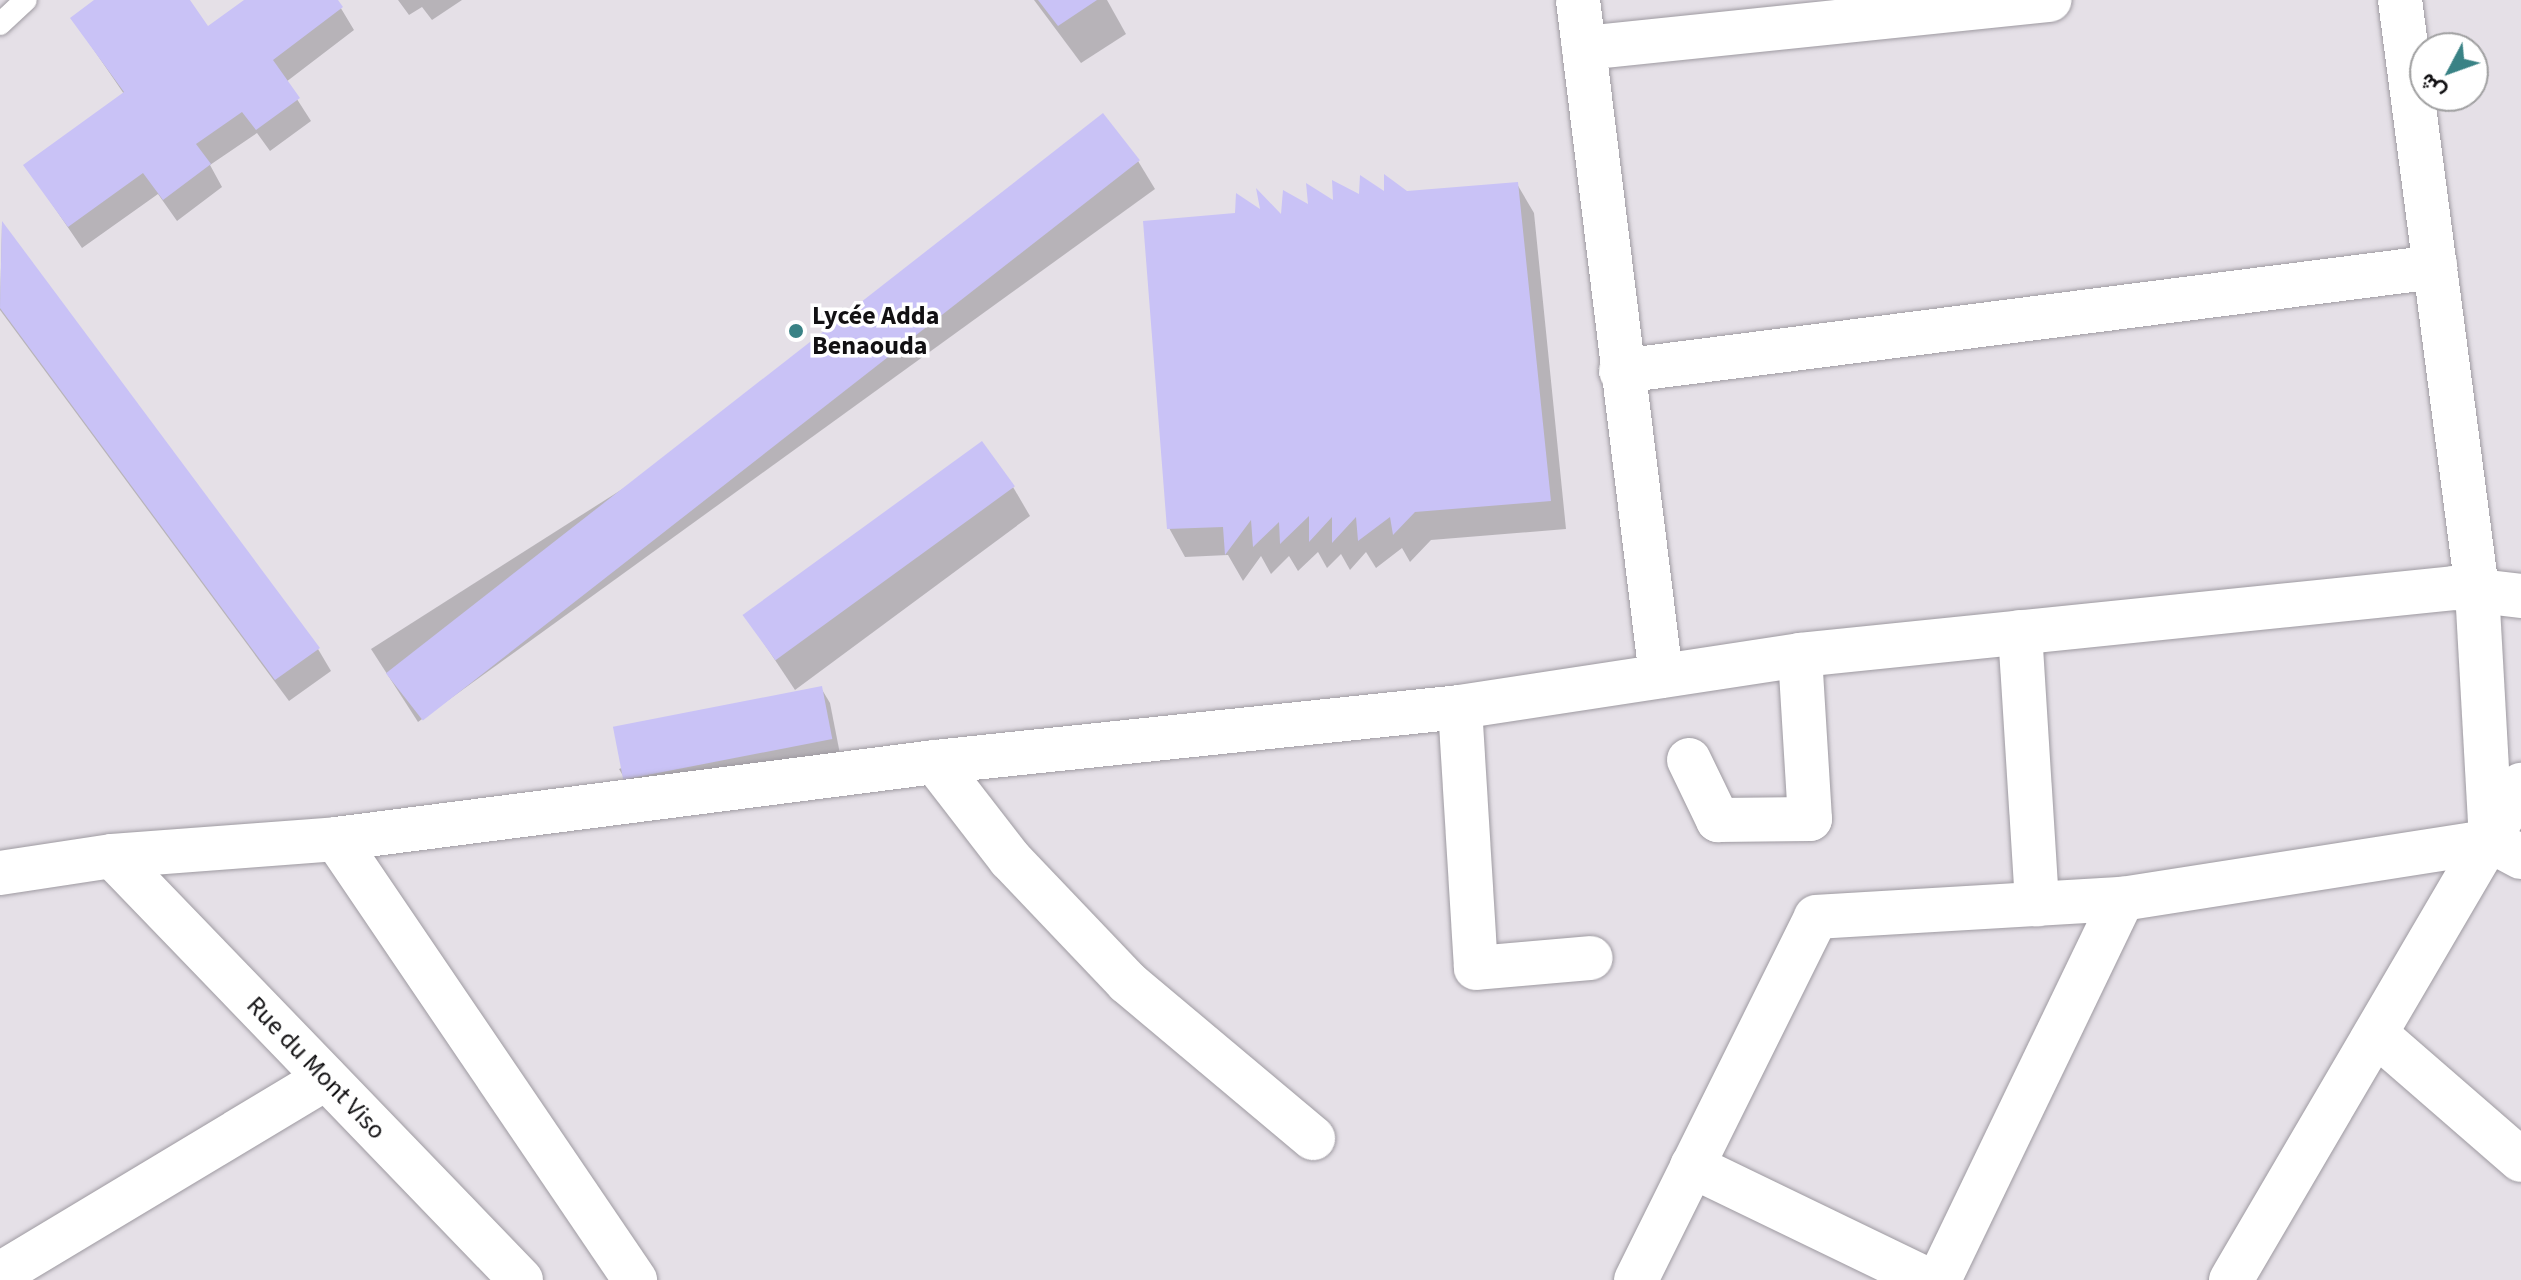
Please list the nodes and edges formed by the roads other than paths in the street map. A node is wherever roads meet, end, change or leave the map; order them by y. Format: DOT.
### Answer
graph roads {
  1 [pos="26,0"];
  2 [pos="1578,0"];
  3 [pos="2050,0"];
  4 [pos="2400,0"];
  5 [pos="0,24"];
  6 [pos="1584,48"];
  7 [pos="2435,267"];
  8 [pos="1621,371"];
  9 [pos="2477,590"];
  10 [pos="2521,596"];
  11 [pos="2020,632"];
  12 [pos="1800,655"];
  13 [pos="1661,676"];
  14 [pos="1460,707"];
  15 [pos="1689,760"];
  16 [pos="935,762"];
  17 [pos="2521,785"];
  18 [pos="336,839"];
  19 [pos="2506,849"];
  20 [pos="112,856"];
  21 [pos="0,873"];
  22 [pos="2122,899"];
  23 [pos="2037,904"];
  24 [pos="1591,958"];
  25 [pos="2376,1034"];
  26 [pos="326,1078"];
  27 [pos="1313,1138"];
  28 [pos="2521,1160"];
  29 [pos="1692,1166"];
  30 [pos="0,1274"];
  31 [pos="521,1280"];
  32 [pos="635,1280"];
  33 [pos="1636,1280"];
  34 [pos="1928,1280"];
  35 [pos="1939,1280"];
  36 [pos="2231,1280"];
  1 -- 5 [label="lane"];
  2 -- 6 [label="street"];
  3 -- 6 [label="street"];
  4 -- 7 [label="street"];
  6 -- 8 [label="street"];
  7 -- 8 [label="street"];
  7 -- 9 [label="street"];
  8 -- 13 [label="street"];
  9 -- 10 [label="street"];
  9 -- 11 [label="street"];
  9 -- 19 [label="street"];
  11 -- 12 [label="street"];
  11 -- 23 [label="street"];
  12 -- 13 [label="street"];
  12 -- 15 [label="street"];
  13 -- 14 [label="street"];
  14 -- 16 [label="street"];
  14 -- 24 [label="street"];
  16 -- 18 [label="street"];
  16 -- 27 [label="street"];
  17 -- 19 [label="street"];
  18 -- 20 [label="street"];
  18 -- 32 [label="street"];
  19 -- 22 [label="street"];
  19 -- 25 [label="street"];
  20 -- 21 [label="street"];
  20 -- 26 [label="street, Rue du Mont Viso"];
  22 -- 23 [label="street"];
  22 -- 35 [label="street"];
  23 -- 29 [label="street"];
  25 -- 28 [label="street"];
  25 -- 36 [label="street"];
  26 -- 30 [label="street"];
  26 -- 31 [label="street, Rue du Mont Viso"];
  29 -- 33 [label="street"];
  29 -- 34 [label="street"];
}
